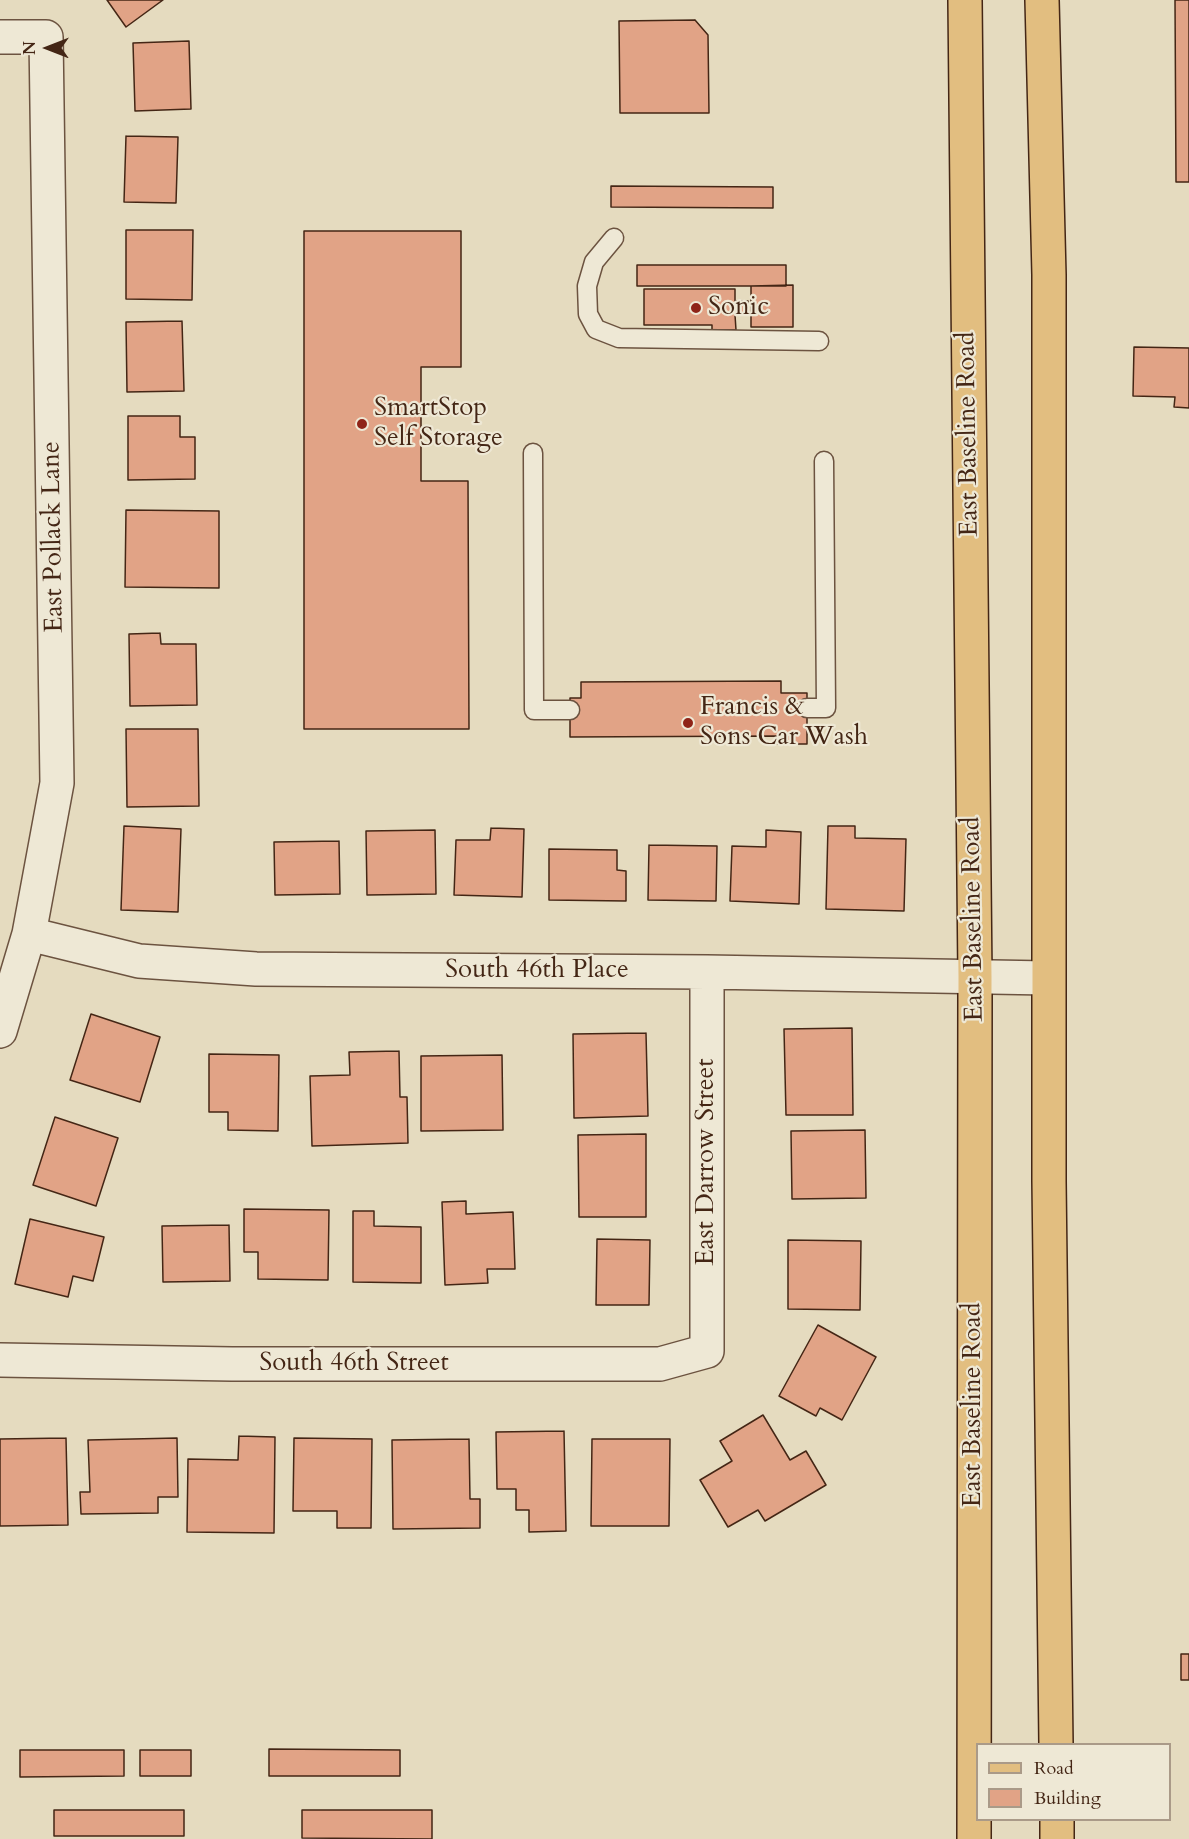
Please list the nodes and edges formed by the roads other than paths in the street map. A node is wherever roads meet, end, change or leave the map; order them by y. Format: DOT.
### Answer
graph roads {
  1 [pos="965,0"];
  2 [pos="1042,0"];
  3 [pos="0,37"];
  4 [pos="614,238"];
  5 [pos="819,341"];
  6 [pos="533,453"];
  7 [pos="824,461"];
  8 [pos="807,708"];
  9 [pos="570,710"];
  10 [pos="29,934"];
  11 [pos="707,972"];
  12 [pos="975,976"];
  13 [pos="1048,978"];
  14 [pos="0,1031"];
  15 [pos="707,1351"];
  16 [pos="0,1360"];
  17 [pos="1056,1743"];
  18 [pos="975,1818"];
  19 [pos="1057,1821"];
  20 [pos="1057,1839"];
  1 -- 12 [label="main road, East Baseline Road"];
  2 -- 13 [label="main road"];
  3 -- 10 [label="street, East Pollack Lane"];
  4 -- 5 [label="lane"];
  6 -- 9 [label="lane"];
  7 -- 8 [label="lane"];
  10 -- 11 [label="street, South 46th Place"];
  10 -- 14 [label="street, East Pollack Lane"];
  11 -- 12 [label="street, South 46th Place"];
  11 -- 15 [label="street, East Darrow Street"];
  12 -- 13 [label="street, South 46th Place"];
  12 -- 18 [label="main road, East Baseline Road"];
  13 -- 17 [label="main road"];
  15 -- 16 [label="street, South 46th Street"];
  19 -- 20 [label="main road"];
}
